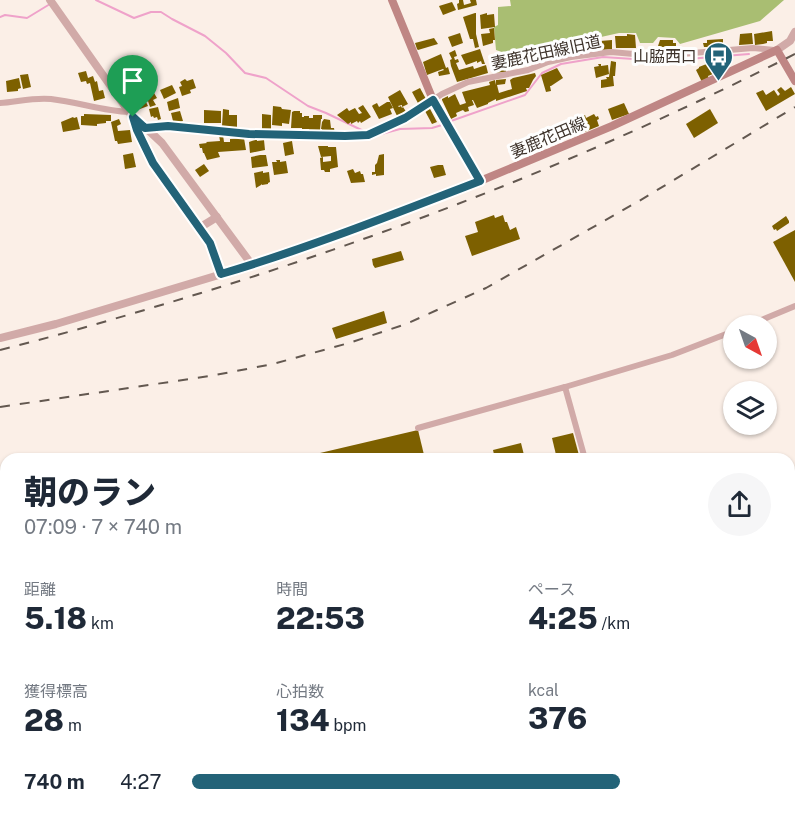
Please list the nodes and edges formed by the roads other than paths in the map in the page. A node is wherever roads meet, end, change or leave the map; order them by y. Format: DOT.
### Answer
graph roads {
  1 [pos="50,0"];
  2 [pos="392,0"];
  3 [pos="795,32"];
  4 [pos="777,50"];
  5 [pos="795,81"];
  6 [pos="433,100"];
  7 [pos="0,103"];
  8 [pos="131,115"];
  9 [pos="145,128"];
  10 [pos="480,181"];
  11 [pos="217,217"];
  12 [pos="200,228"];
  13 [pos="252,265"];
  14 [pos="221,274"];
  15 [pos="795,306"];
  16 [pos="773,315"];
  17 [pos="723,335"];
  18 [pos="0,338"];
  19 [pos="566,387"];
  20 [pos="418,428"];
  21 [pos="583,453"];
  1 -- 8 [label="street"];
  2 -- 6 [label="main road"];
  3 -- 4 [label="street"];
  4 -- 5 [label="main road"];
  4 -- 6 [label="street, 妻鹿花田線旧道"];
  4 -- 10 [label="main road, 妻鹿花田線"];
  6 -- 9 [label="street, 妻鹿花田線旧道"];
  6 -- 10 [label="main road"];
  7 -- 8 [label="street"];
  8 -- 9 [label="street"];
  8 -- 12 [label="street"];
  9 -- 11 [label="street"];
  10 -- 13 [label="street"];
  11 -- 12 [label="street"];
  11 -- 13 [label="street"];
  12 -- 14 [label="street"];
  13 -- 14 [label="street"];
  14 -- 18 [label="street"];
  15 -- 16 [label="street"];
  17 -- 19 [label="street"];
  19 -- 20 [label="street"];
  19 -- 21 [label="street"];
}
